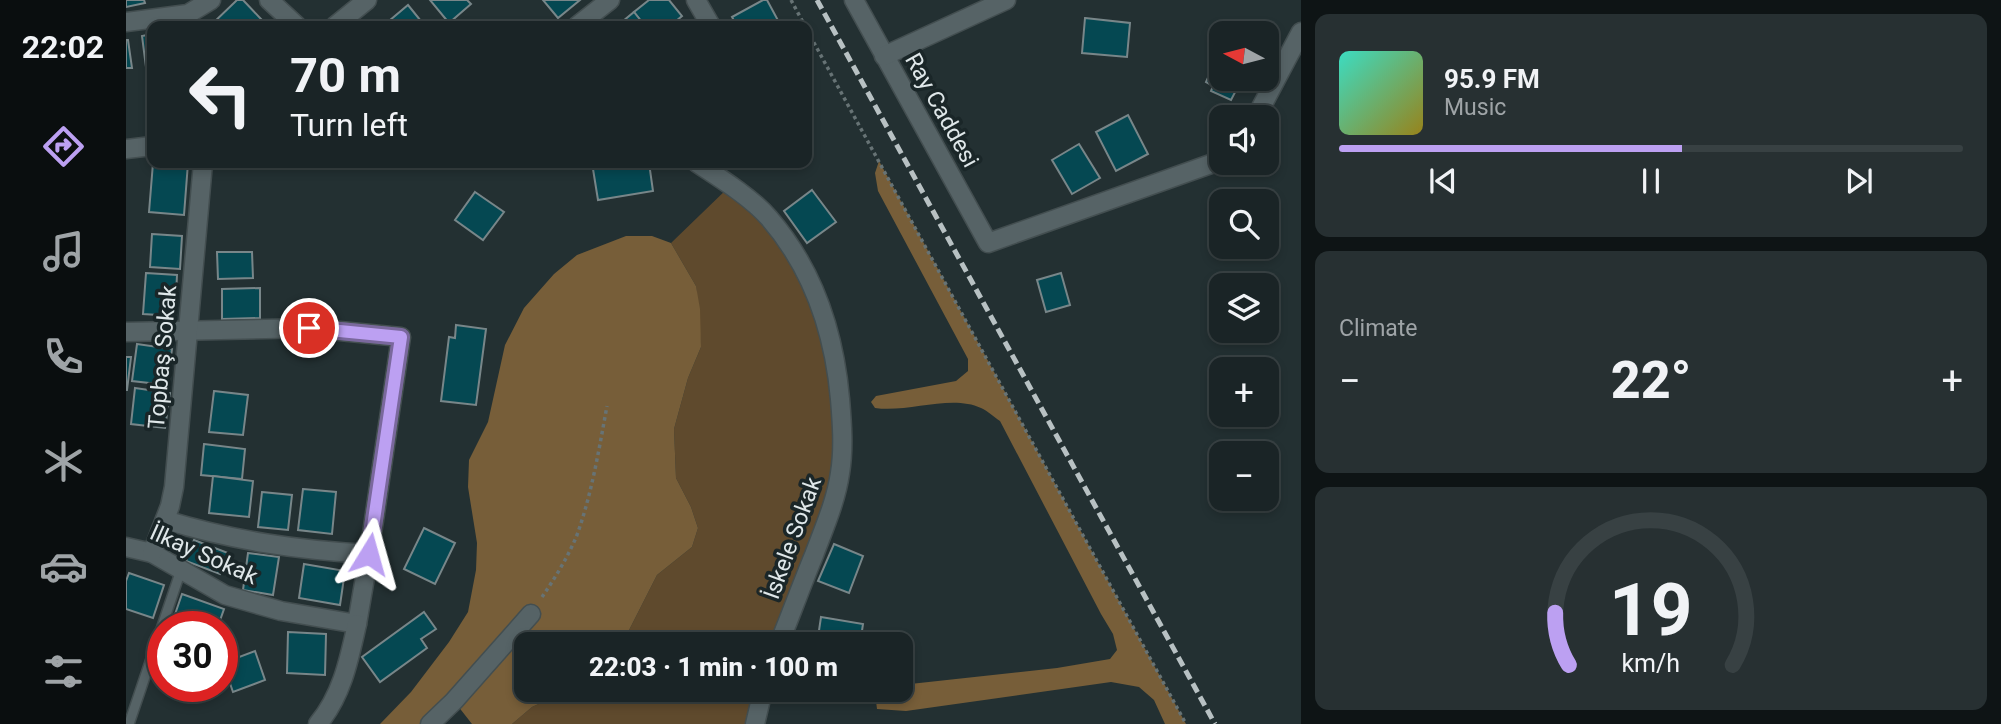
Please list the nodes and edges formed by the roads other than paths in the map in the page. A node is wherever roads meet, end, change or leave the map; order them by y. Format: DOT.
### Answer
graph roads {
  1 [pos="211,0"];
  2 [pos="269,0"];
  3 [pos="610,0"];
  4 [pos="696,0"];
  5 [pos="854,0"];
  6 [pos="1006,0"];
  7 [pos="362,1"];
  8 [pos="292,21"];
  9 [pos="340,21"];
  10 [pos="584,21"];
  11 [pos="707,21"];
  12 [pos="126,22"];
  13 [pos="1301,32"];
  14 [pos="884,56"];
  15 [pos="1262,105"];
  16 [pos="147,147"];
  17 [pos="126,149"];
  18 [pos="1209,165"];
  19 [pos="203,168"];
  20 [pos="710,168"];
  21 [pos="189,330"];
  22 [pos="126,332"];
  23 [pos="165,520"];
  24 [pos="126,547"];
  25 [pos="152,552"];
  26 [pos="369,554"];
  27 [pos="181,569"];
  28 [pos="531,614"];
  29 [pos="357,624"];
  30 [pos="784,632"];
  31 [pos="760,702"];
  32 [pos="129,724"];
  33 [pos="318,724"];
  34 [pos="430,724"];
  35 [pos="755,724"];
  1 -- 12 [label="street"];
  2 -- 8 [label="street"];
  3 -- 10 [label="street"];
  4 -- 11 [label="street"];
  5 -- 14 [label="street, Ray Caddesi"];
  6 -- 14 [label="street"];
  7 -- 9 [label="street"];
  13 -- 15 [label="street"];
  14 -- 18 [label="street, Ray Caddesi"];
  16 -- 17 [label="street"];
  19 -- 21 [label="street, Topbaş Sokak"];
  20 -- 30 [label="street, İskele Sokak"];
  21 -- 22 [label="street"];
  21 -- 23 [label="street, Topbaş Sokak"];
  21 -- 26 [label="street"];
  23 -- 25 [label="street, Topbaş Sokak"];
  23 -- 26 [label="street"];
  24 -- 25 [label="street, İlkay Sokak"];
  25 -- 27 [label="street, İlkay Sokak"];
  26 -- 29 [label="street"];
  27 -- 29 [label="street, İlkay Sokak"];
  27 -- 32 [label="lane"];
  28 -- 34 [label="street"];
  29 -- 33 [label="street"];
  31 -- 35 [label="street"];
}
